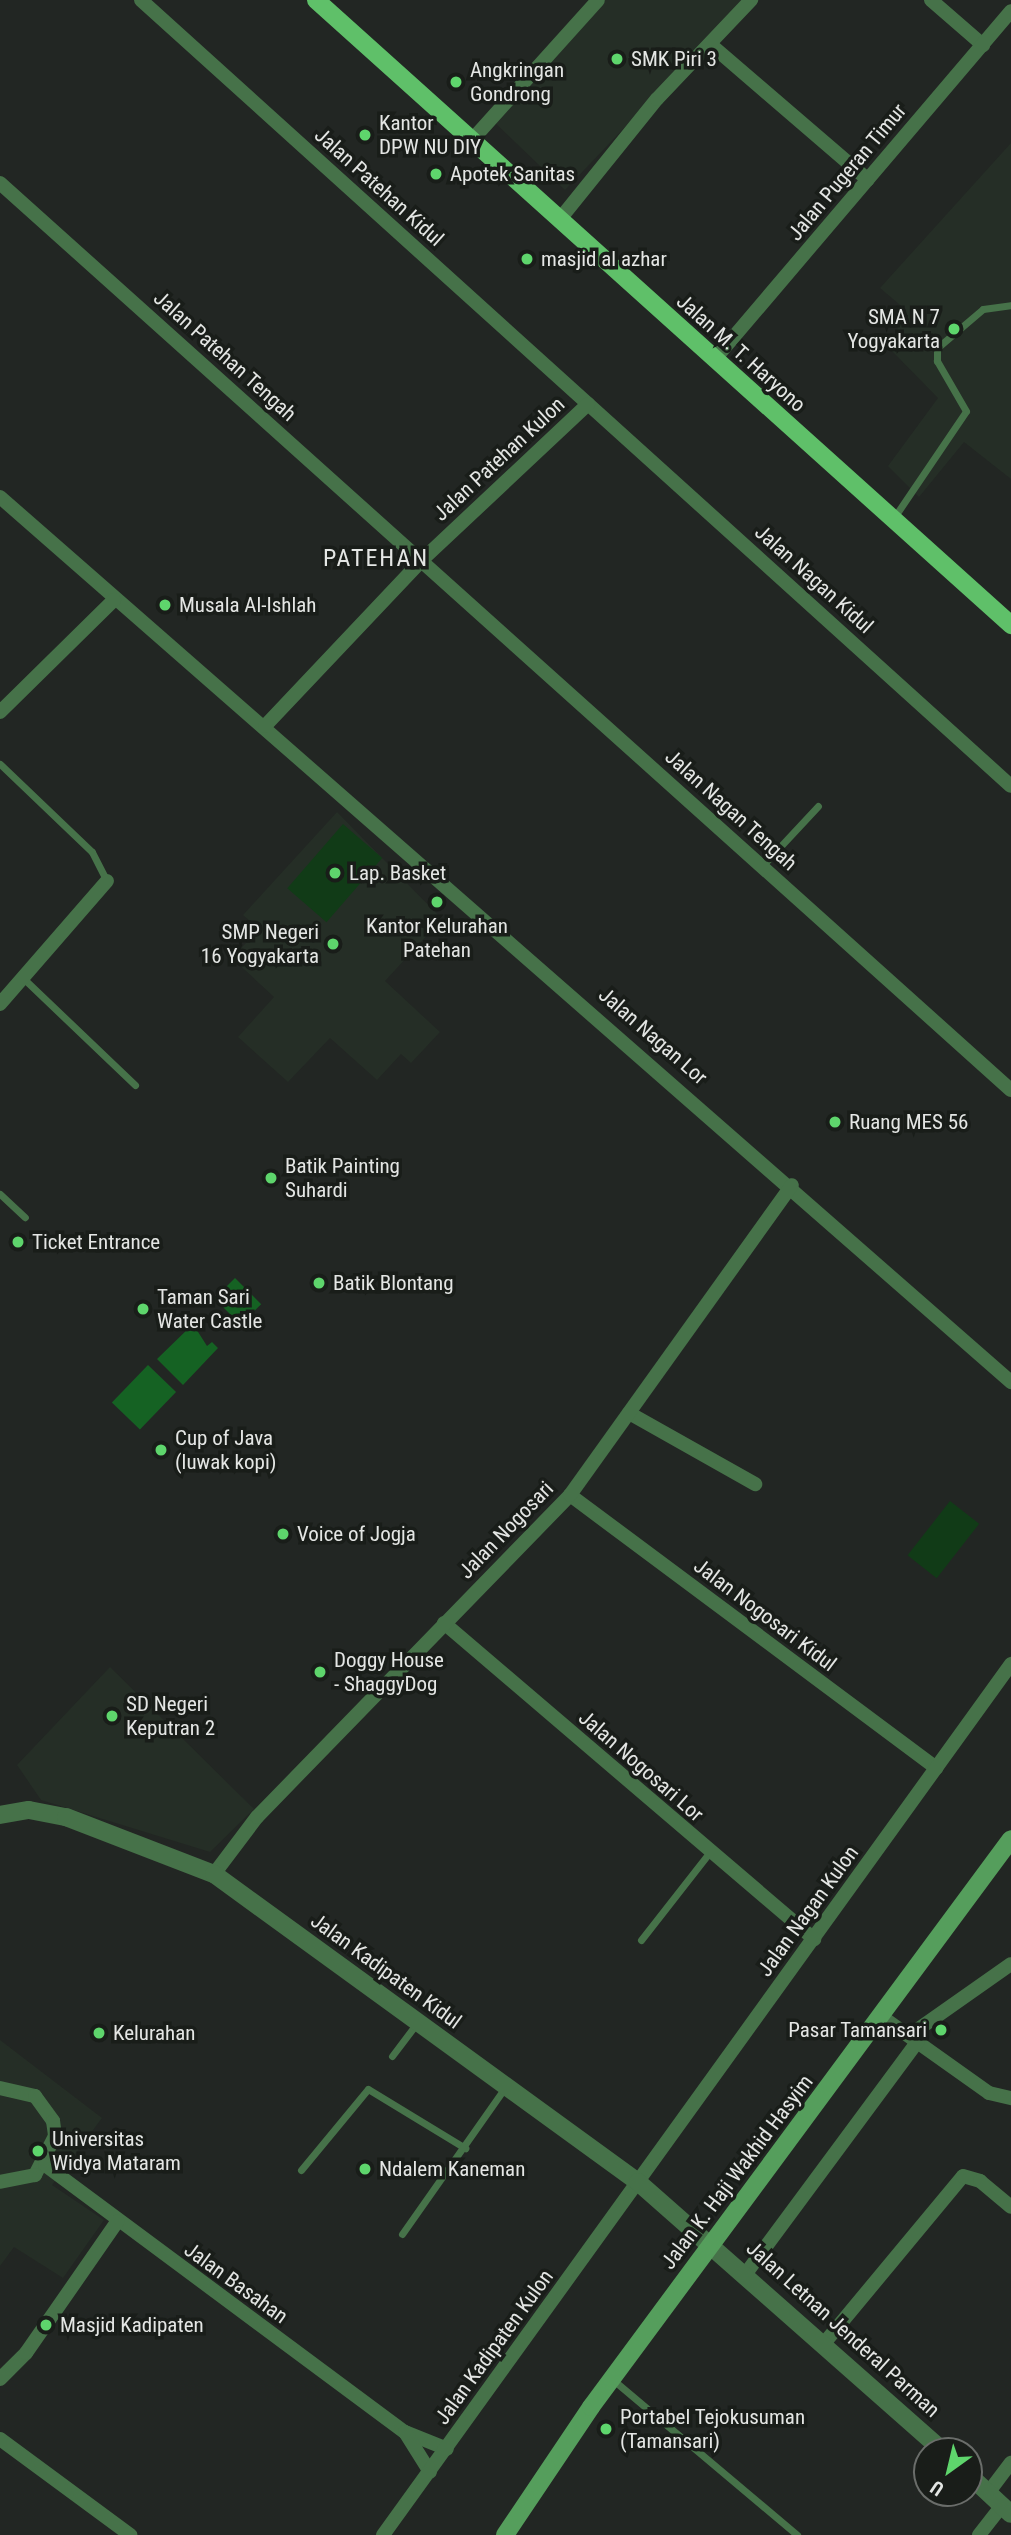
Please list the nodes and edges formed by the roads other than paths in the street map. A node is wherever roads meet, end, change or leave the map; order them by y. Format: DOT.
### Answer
graph roads {
  1 [pos="141,0"];
  2 [pos="598,0"];
  3 [pos="751,0"];
  4 [pos="931,0"];
  5 [pos="323,2"];
  6 [pos="1011,11"];
  7 [pos="710,44"];
  8 [pos="983,45"];
  9 [pos="472,140"];
  10 [pos="868,180"];
  11 [pos="0,183"];
  12 [pos="560,219"];
  13 [pos="1011,305"];
  14 [pos="714,360"];
  15 [pos="588,404"];
  16 [pos="0,497"];
  17 [pos="892,520"];
  18 [pos="422,560"];
  19 [pos="114,600"];
  20 [pos="1011,625"];
  21 [pos="0,712"];
  22 [pos="265,726"];
  23 [pos="0,765"];
  24 [pos="1011,786"];
  25 [pos="818,806"];
  26 [pos="762,866"];
  27 [pos="107,881"];
  28 [pos="23,978"];
  29 [pos="0,1003"];
  30 [pos="135,1085"];
  31 [pos="1011,1090"];
  32 [pos="792,1185"];
  33 [pos="0,1194"];
  34 [pos="25,1217"];
  35 [pos="1011,1381"];
  36 [pos="629,1413"];
  37 [pos="755,1484"];
  38 [pos="569,1495"];
  39 [pos="444,1623"];
  40 [pos="1011,1664"];
  41 [pos="936,1768"];
  42 [pos="0,1815"];
  43 [pos="1011,1839"];
  44 [pos="709,1853"];
  45 [pos="215,1874"];
  46 [pos="814,1939"];
  47 [pos="641,1940"];
  48 [pos="1011,1964"];
  49 [pos="882,2017"];
  50 [pos="419,2022"];
  51 [pos="914,2038"];
  52 [pos="392,2056"];
  53 [pos="506,2085"];
  54 [pos="0,2088"];
  55 [pos="1011,2099"];
  56 [pos="465,2148"];
  57 [pos="46,2165"];
  58 [pos="301,2170"];
  59 [pos="0,2182"];
  60 [pos="638,2182"];
  61 [pos="1011,2207"];
  62 [pos="117,2222"];
  63 [pos="402,2234"];
  64 [pos="712,2242"];
  65 [pos="747,2272"];
  66 [pos="826,2342"];
  67 [pos="0,2379"];
  68 [pos="611,2379"];
  69 [pos="405,2432"];
  70 [pos="928,2437"];
  71 [pos="0,2439"];
  72 [pos="447,2449"];
  73 [pos="1011,2463"];
  74 [pos="430,2472"];
  75 [pos="983,2488"];
  76 [pos="988,2493"];
  77 [pos="1006,2510"];
  78 [pos="130,2535"];
  79 [pos="383,2535"];
  80 [pos="505,2535"];
  81 [pos="797,2535"];
  82 [pos="979,2535"];
  1 -- 15 [label="street, Jalan Patehan Kidul"];
  2 -- 9 [label="street"];
  3 -- 7 [label="street"];
  4 -- 8 [label="street"];
  5 -- 9 [label="main road, Jalan M. T. Haryono"];
  6 -- 8 [label="street, Jalan Pugeran Timur"];
  7 -- 10 [label="street"];
  7 -- 12 [label="street"];
  8 -- 10 [label="street, Jalan Pugeran Timur"];
  9 -- 12 [label="main road, Jalan M. T. Haryono"];
  10 -- 14 [label="street, Jalan Pugeran Timur"];
  11 -- 18 [label="street, Jalan Patehan Tengah"];
  12 -- 14 [label="main road, Jalan M. T. Haryono"];
  13 -- 17 [label="lane"];
  14 -- 17 [label="main road, Jalan M. T. Haryono"];
  15 -- 18 [label="street, Jalan Patehan Kulon"];
  15 -- 24 [label="street, Jalan Nagan Kidul"];
  16 -- 19 [label="street, Jalan Nagan Lor"];
  17 -- 20 [label="main road, Jalan M. T. Haryono"];
  18 -- 22 [label="street, Jalan Patehan Kulon"];
  18 -- 26 [label="street, Jalan Nagan Tengah"];
  19 -- 21 [label="street"];
  19 -- 22 [label="street, Jalan Nagan Lor"];
  22 -- 32 [label="street, Jalan Nagan Lor"];
  23 -- 27 [label="lane"];
  25 -- 26 [label="lane"];
  26 -- 31 [label="street, Jalan Nagan Tengah"];
  27 -- 28 [label="street"];
  28 -- 29 [label="street"];
  28 -- 30 [label="lane"];
  32 -- 35 [label="street, Jalan Nagan Lor"];
  32 -- 36 [label="street, Jalan Nogosari"];
  33 -- 34 [label="lane"];
  36 -- 37 [label="street"];
  36 -- 38 [label="street, Jalan Nogosari"];
  38 -- 39 [label="street, Jalan Nogosari"];
  38 -- 41 [label="street, Jalan Nogosari Kidul"];
  39 -- 44 [label="street, Jalan Nogosari Lor"];
  39 -- 45 [label="street, Jalan Nogosari"];
  40 -- 41 [label="street, Jalan Nagan Kulon"];
  41 -- 46 [label="street, Jalan Nagan Kulon"];
  42 -- 45 [label="street, Jalan Kadipaten Kidul"];
  43 -- 49 [label="main road, Jalan K. Haji Wakhid Hasyim"];
  44 -- 46 [label="street, Jalan Nogosari Lor"];
  44 -- 47 [label="lane"];
  45 -- 50 [label="street, Jalan Kadipaten Kidul"];
  46 -- 60 [label="street, Jalan Nagan Kulon"];
  48 -- 51 [label="street"];
  49 -- 51 [label="street"];
  49 -- 64 [label="main road, Jalan K. Haji Wakhid Hasyim"];
  50 -- 52 [label="lane"];
  50 -- 53 [label="street, Jalan Kadipaten Kidul"];
  51 -- 55 [label="street"];
  51 -- 65 [label="street"];
  53 -- 56 [label="lane"];
  53 -- 60 [label="street, Jalan Kadipaten Kidul"];
  54 -- 57 [label="street"];
  56 -- 58 [label="lane"];
  56 -- 63 [label="lane"];
  57 -- 59 [label="street"];
  57 -- 62 [label="street, Jalan Basahan"];
  60 -- 64 [label="street, Jalan Kadipaten Kidul"];
  60 -- 72 [label="street, Jalan Kadipaten Kulon"];
  61 -- 66 [label="street"];
  62 -- 67 [label="street"];
  62 -- 69 [label="street, Jalan Basahan"];
  64 -- 65 [label="street, Jalan Letnan Jenderal Parman"];
  64 -- 68 [label="main road, Jalan K. Haji Wakhid Hasyim"];
  65 -- 66 [label="street, Jalan Letnan Jenderal Parman"];
  66 -- 70 [label="street, Jalan Letnan Jenderal Parman"];
  68 -- 80 [label="main road, Jalan K. Haji Wakhid Hasyim"];
  68 -- 81 [label="lane"];
  69 -- 72 [label="street, Jalan Basahan"];
  69 -- 74 [label="street, Jalan Basahan"];
  71 -- 78 [label="street"];
  72 -- 74 [label="street, Jalan Kadipaten Kulon"];
  73 -- 76 [label="street"];
  74 -- 79 [label="street, Jalan Kadipaten Kulon"];
  75 -- 76 [label="street"];
  76 -- 77 [label="street"];
  77 -- 82 [label="street"];
}
